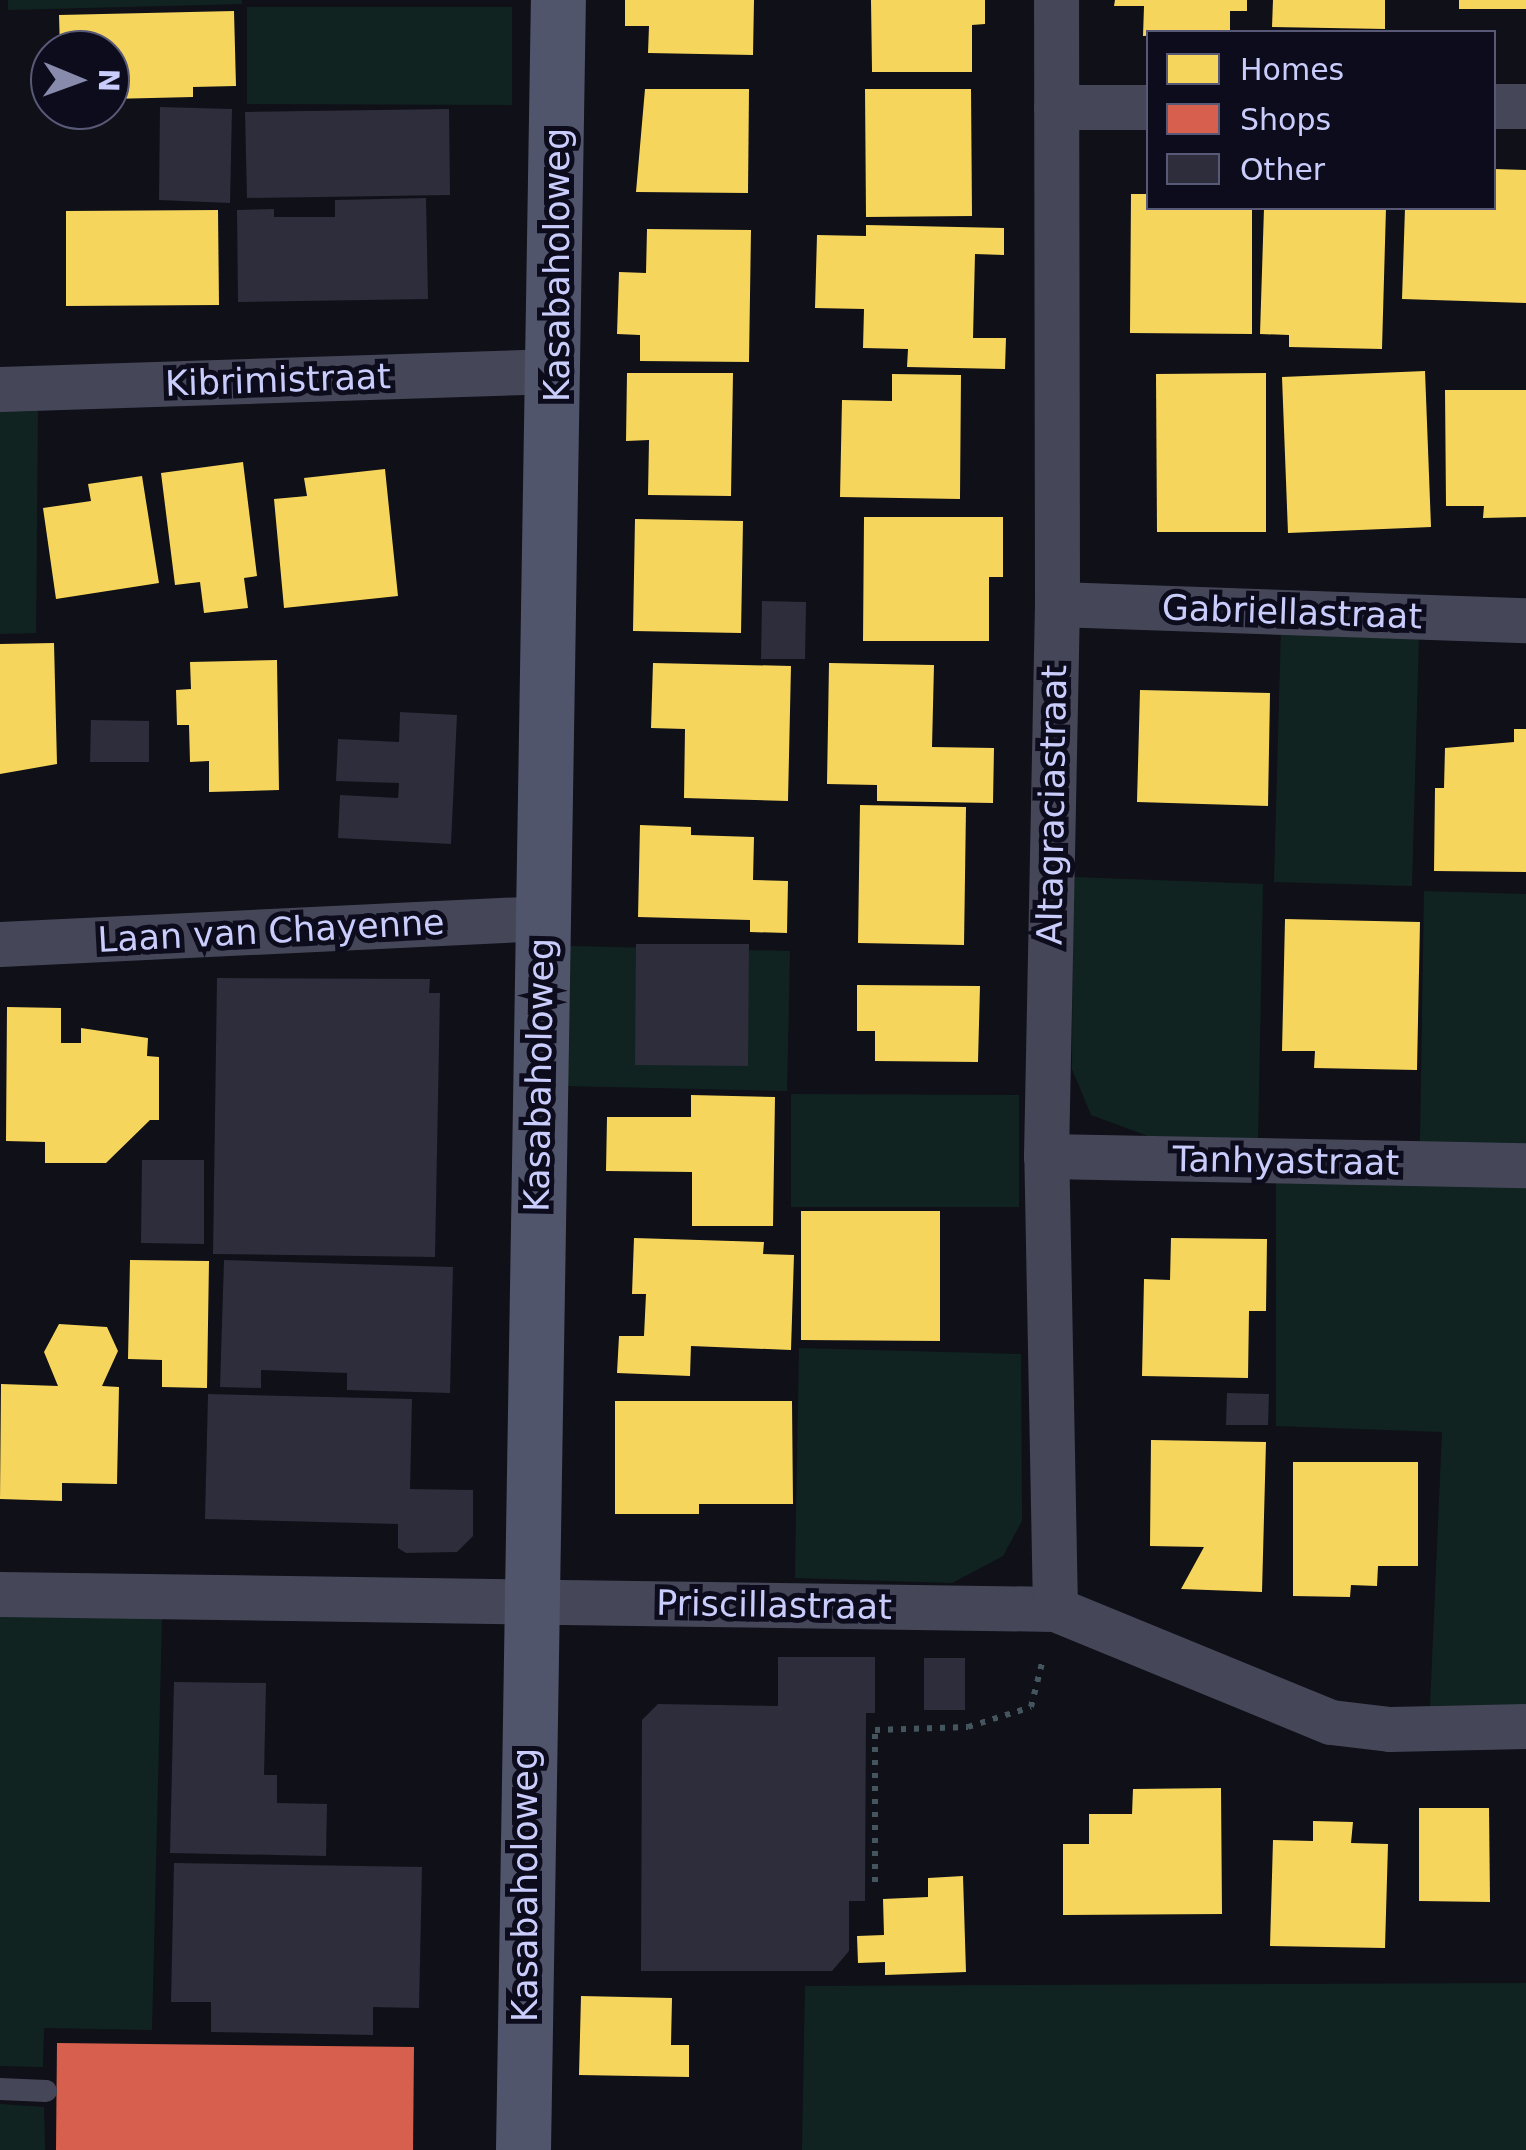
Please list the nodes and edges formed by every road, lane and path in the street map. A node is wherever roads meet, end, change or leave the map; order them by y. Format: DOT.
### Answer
graph roads {
  1 [pos="558,0"];
  2 [pos="1056,0"];
  3 [pos="1496,106"];
  4 [pos="1526,106"];
  5 [pos="1056,107"];
  6 [pos="1146,107"];
  7 [pos="557,371"];
  8 [pos="0,389"];
  9 [pos="1057,604"];
  10 [pos="1526,620"];
  11 [pos="543,918"];
  12 [pos="0,944"];
  13 [pos="1046,1156"];
  14 [pos="1526,1165"];
  15 [pos="0,1594"];
  16 [pos="527,1601"];
  17 [pos="1056,1610"];
  18 [pos="1526,1726"];
  19 [pos="876,1882"];
  20 [pos="0,2089"];
  21 [pos="46,2091"];
  22 [pos="523,2150"];
  1 -- 7 [label="street, Kasabaholoweg"];
  2 -- 5 [label="street, Altagraciastraat"];
  3 -- 4 [label="street"];
  5 -- 6 [label="street"];
  5 -- 9 [label="street, Altagraciastraat"];
  7 -- 8 [label="street, Kibrimistraat"];
  7 -- 11 [label="street, Kasabaholoweg"];
  9 -- 10 [label="street, Gabriellastraat"];
  9 -- 13 [label="street, Altagraciastraat"];
  11 -- 12 [label="street, Laan van Chayenne"];
  11 -- 16 [label="street, Kasabaholoweg"];
  13 -- 14 [label="street, Tanhyastraat"];
  13 -- 17 [label="street, Altagraciastraat"];
  15 -- 16 [label="street, Priscillastraat"];
  16 -- 17 [label="street, Priscillastraat"];
  16 -- 22 [label="street, Kasabaholoweg"];
  17 -- 18 [label="street, Priscillastraat"];
  17 -- 19 [label="path"];
  20 -- 21 [label="lane"];
}
